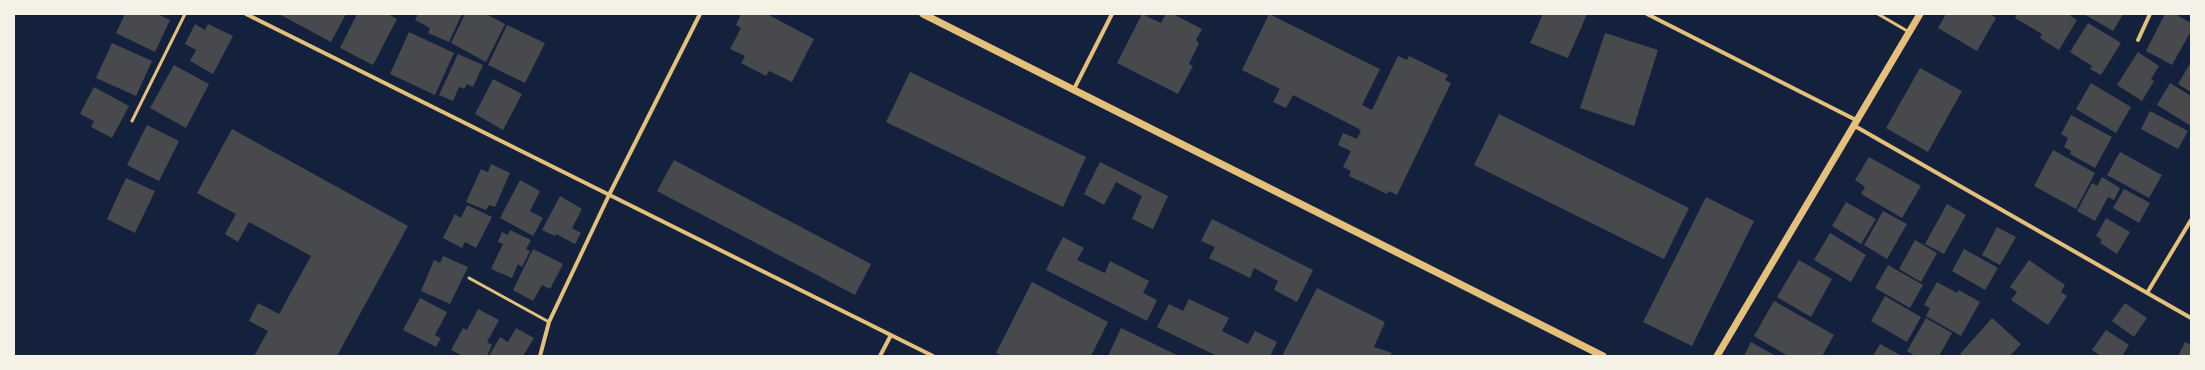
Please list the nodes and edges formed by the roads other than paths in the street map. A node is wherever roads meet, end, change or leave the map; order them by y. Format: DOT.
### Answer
graph roads {
  1 [pos="185,14"];
  2 [pos="246,14"];
  3 [pos="700,14"];
  4 [pos="923,14"];
  5 [pos="1112,14"];
  6 [pos="1647,14"];
  7 [pos="1878,14"];
  8 [pos="1920,14"];
  9 [pos="2150,14"];
  10 [pos="1909,32"];
  11 [pos="2138,40"];
  12 [pos="1074,89"];
  13 [pos="132,121"];
  14 [pos="1854,122"];
  15 [pos="610,194"];
  16 [pos="2191,220"];
  17 [pos="470,278"];
  18 [pos="2147,293"];
  19 [pos="2191,318"];
  20 [pos="549,322"];
  21 [pos="891,335"];
  22 [pos="540,356"];
  23 [pos="880,356"];
  24 [pos="934,356"];
  25 [pos="1603,356"];
  26 [pos="1717,356"];
  1 -- 13 [label="lane"];
  2 -- 15 [label="street"];
  3 -- 15 [label="street"];
  4 -- 12 [label="street"];
  5 -- 12 [label="street"];
  6 -- 14 [label="street"];
  7 -- 10 [label="lane"];
  8 -- 10 [label="street"];
  9 -- 11 [label="street"];
  10 -- 14 [label="street"];
  12 -- 25 [label="street"];
  14 -- 18 [label="street"];
  14 -- 26 [label="street"];
  15 -- 20 [label="street"];
  15 -- 21 [label="street"];
  16 -- 18 [label="street"];
  17 -- 20 [label="lane"];
  18 -- 19 [label="street"];
  20 -- 22 [label="street"];
  21 -- 23 [label="street"];
  21 -- 24 [label="street"];
}
